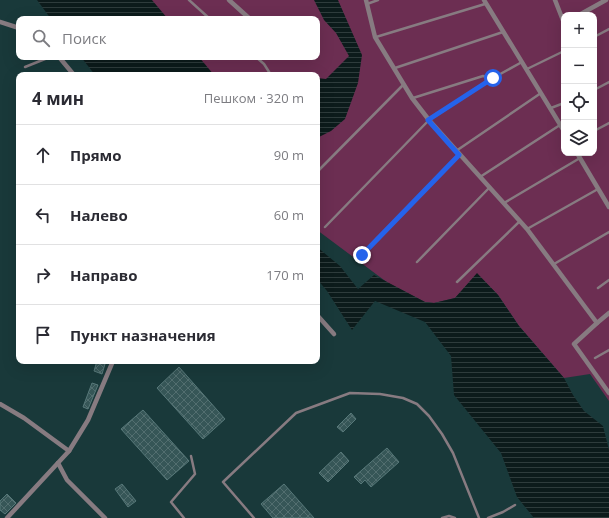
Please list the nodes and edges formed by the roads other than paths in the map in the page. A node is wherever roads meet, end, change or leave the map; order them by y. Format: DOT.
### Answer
graph roads {
  1 [pos="189,0"];
  2 [pos="229,0"];
  3 [pos="378,0"];
  4 [pos="555,0"];
  5 [pos="606,0"];
  6 [pos="366,2"];
  7 [pos="485,2"];
  8 [pos="584,12"];
  9 [pos="561,15"];
  10 [pos="207,16"];
  11 [pos="247,16"];
  12 [pos="0,22"];
  13 [pos="16,27"];
  14 [pos="609,29"];
  15 [pos="503,32"];
  16 [pos="597,35"];
  17 [pos="375,37"];
  18 [pos="561,53"];
  19 [pos="43,60"];
  20 [pos="62,60"];
  21 [pos="259,60"];
  22 [pos="522,62"];
  23 [pos="26,67"];
  24 [pos="394,68"];
  25 [pos="527,69"];
  26 [pos="72,72"];
  27 [pos="269,72"];
  28 [pos="493,78"];
  29 [pos="609,82"];
  30 [pos="404,84"];
  31 [pos="597,88"];
  32 [pos="541,93"];
  33 [pos="412,98"];
  34 [pos="561,104"];
  35 [pos="550,108"];
  36 [pos="428,120"];
  37 [pos="609,123"];
  38 [pos="560,125"];
  39 [pos="597,129"];
  40 [pos="455,151"];
  41 [pos="459,155"];
  42 [pos="576,156"];
  43 [pos="579,156"];
  44 [pos="320,169"];
  45 [pos="480,177"];
  46 [pos="490,188"];
  47 [pos="598,189"];
  48 [pos="504,203"];
  49 [pos="609,207"];
  50 [pos="520,221"];
  51 [pos="325,227"];
  52 [pos="527,229"];
  53 [pos="609,232"];
  54 [pos="362,255"];
  55 [pos="417,262"];
  56 [pos="554,264"];
  57 [pos="609,280"];
  58 [pos="457,282"];
  59 [pos="598,288"];
  60 [pos="609,313"];
  61 [pos="320,318"];
  62 [pos="597,323"];
  63 [pos="334,334"];
  64 [pos="609,350"];
  65 [pos="595,358"];
  66 [pos="112,364"];
  67 [pos="609,393"];
  68 [pos="0,404"];
  69 [pos="69,451"];
  70 [pos="191,456"];
  71 [pos="58,463"];
  72 [pos="515,505"];
  73 [pos="7,518"];
  74 [pos="105,518"];
  75 [pos="184,518"];
  76 [pos="254,518"];
  77 [pos="442,518"];
  78 [pos="455,518"];
  79 [pos="479,518"];
  80 [pos="488,518"];
  1 -- 10 [label="lane"];
  2 -- 11 [label="street"];
  3 -- 6 [label="lane"];
  4 -- 9 [label="street"];
  5 -- 8 [label="street"];
  6 -- 17 [label="street"];
  7 -- 15 [label="street"];
  7 -- 17 [label="lane"];
  12 -- 13 [label="street"];
  14 -- 16 [label="lane"];
  15 -- 22 [label="street"];
  15 -- 24 [label="lane"];
  17 -- 24 [label="street"];
  18 -- 25 [label="lane"];
  19 -- 23 [label="lane"];
  20 -- 26 [label="street"];
  21 -- 27 [label="lane"];
  22 -- 25 [label="street"];
  22 -- 28 [label="lane"];
  24 -- 30 [label="street"];
  25 -- 32 [label="street"];
  28 -- 33 [label="lane"];
  28 -- 36 [label="lane"];
  29 -- 31 [label="lane"];
  30 -- 33 [label="street"];
  30 -- 44 [label="lane"];
  32 -- 35 [label="street"];
  32 -- 40 [label="lane"];
  33 -- 36 [label="street"];
  34 -- 35 [label="lane"];
  35 -- 38 [label="street"];
  36 -- 40 [label="street"];
  36 -- 51 [label="lane"];
  37 -- 39 [label="lane"];
  38 -- 45 [label="lane"];
  40 -- 41 [label="street"];
  41 -- 45 [label="street"];
  41 -- 54 [label="lane"];
  42 -- 48 [label="lane"];
  43 -- 47 [label="street"];
  45 -- 46 [label="street"];
  46 -- 48 [label="street"];
  46 -- 55 [label="lane"];
  47 -- 49 [label="street"];
  47 -- 52 [label="lane"];
  48 -- 50 [label="street"];
  50 -- 52 [label="street"];
  50 -- 58 [label="lane"];
  52 -- 56 [label="street"];
  53 -- 56 [label="lane"];
  56 -- 62 [label="street"];
  57 -- 59 [label="lane"];
  60 -- 62 [label="street"];
  61 -- 63 [label="street"];
  62 -- 67 [label="street"];
  64 -- 65 [label="lane"];
  66 -- 69 [label="street"];
  68 -- 69 [label="street"];
  69 -- 71 [label="street"];
  70 -- 75 [label="lane"];
  71 -- 73 [label="street"];
  71 -- 74 [label="street"];
  72 -- 80 [label="lane"];
  76 -- 79 [label="lane"];
  77 -- 78 [label="lane"];
}
